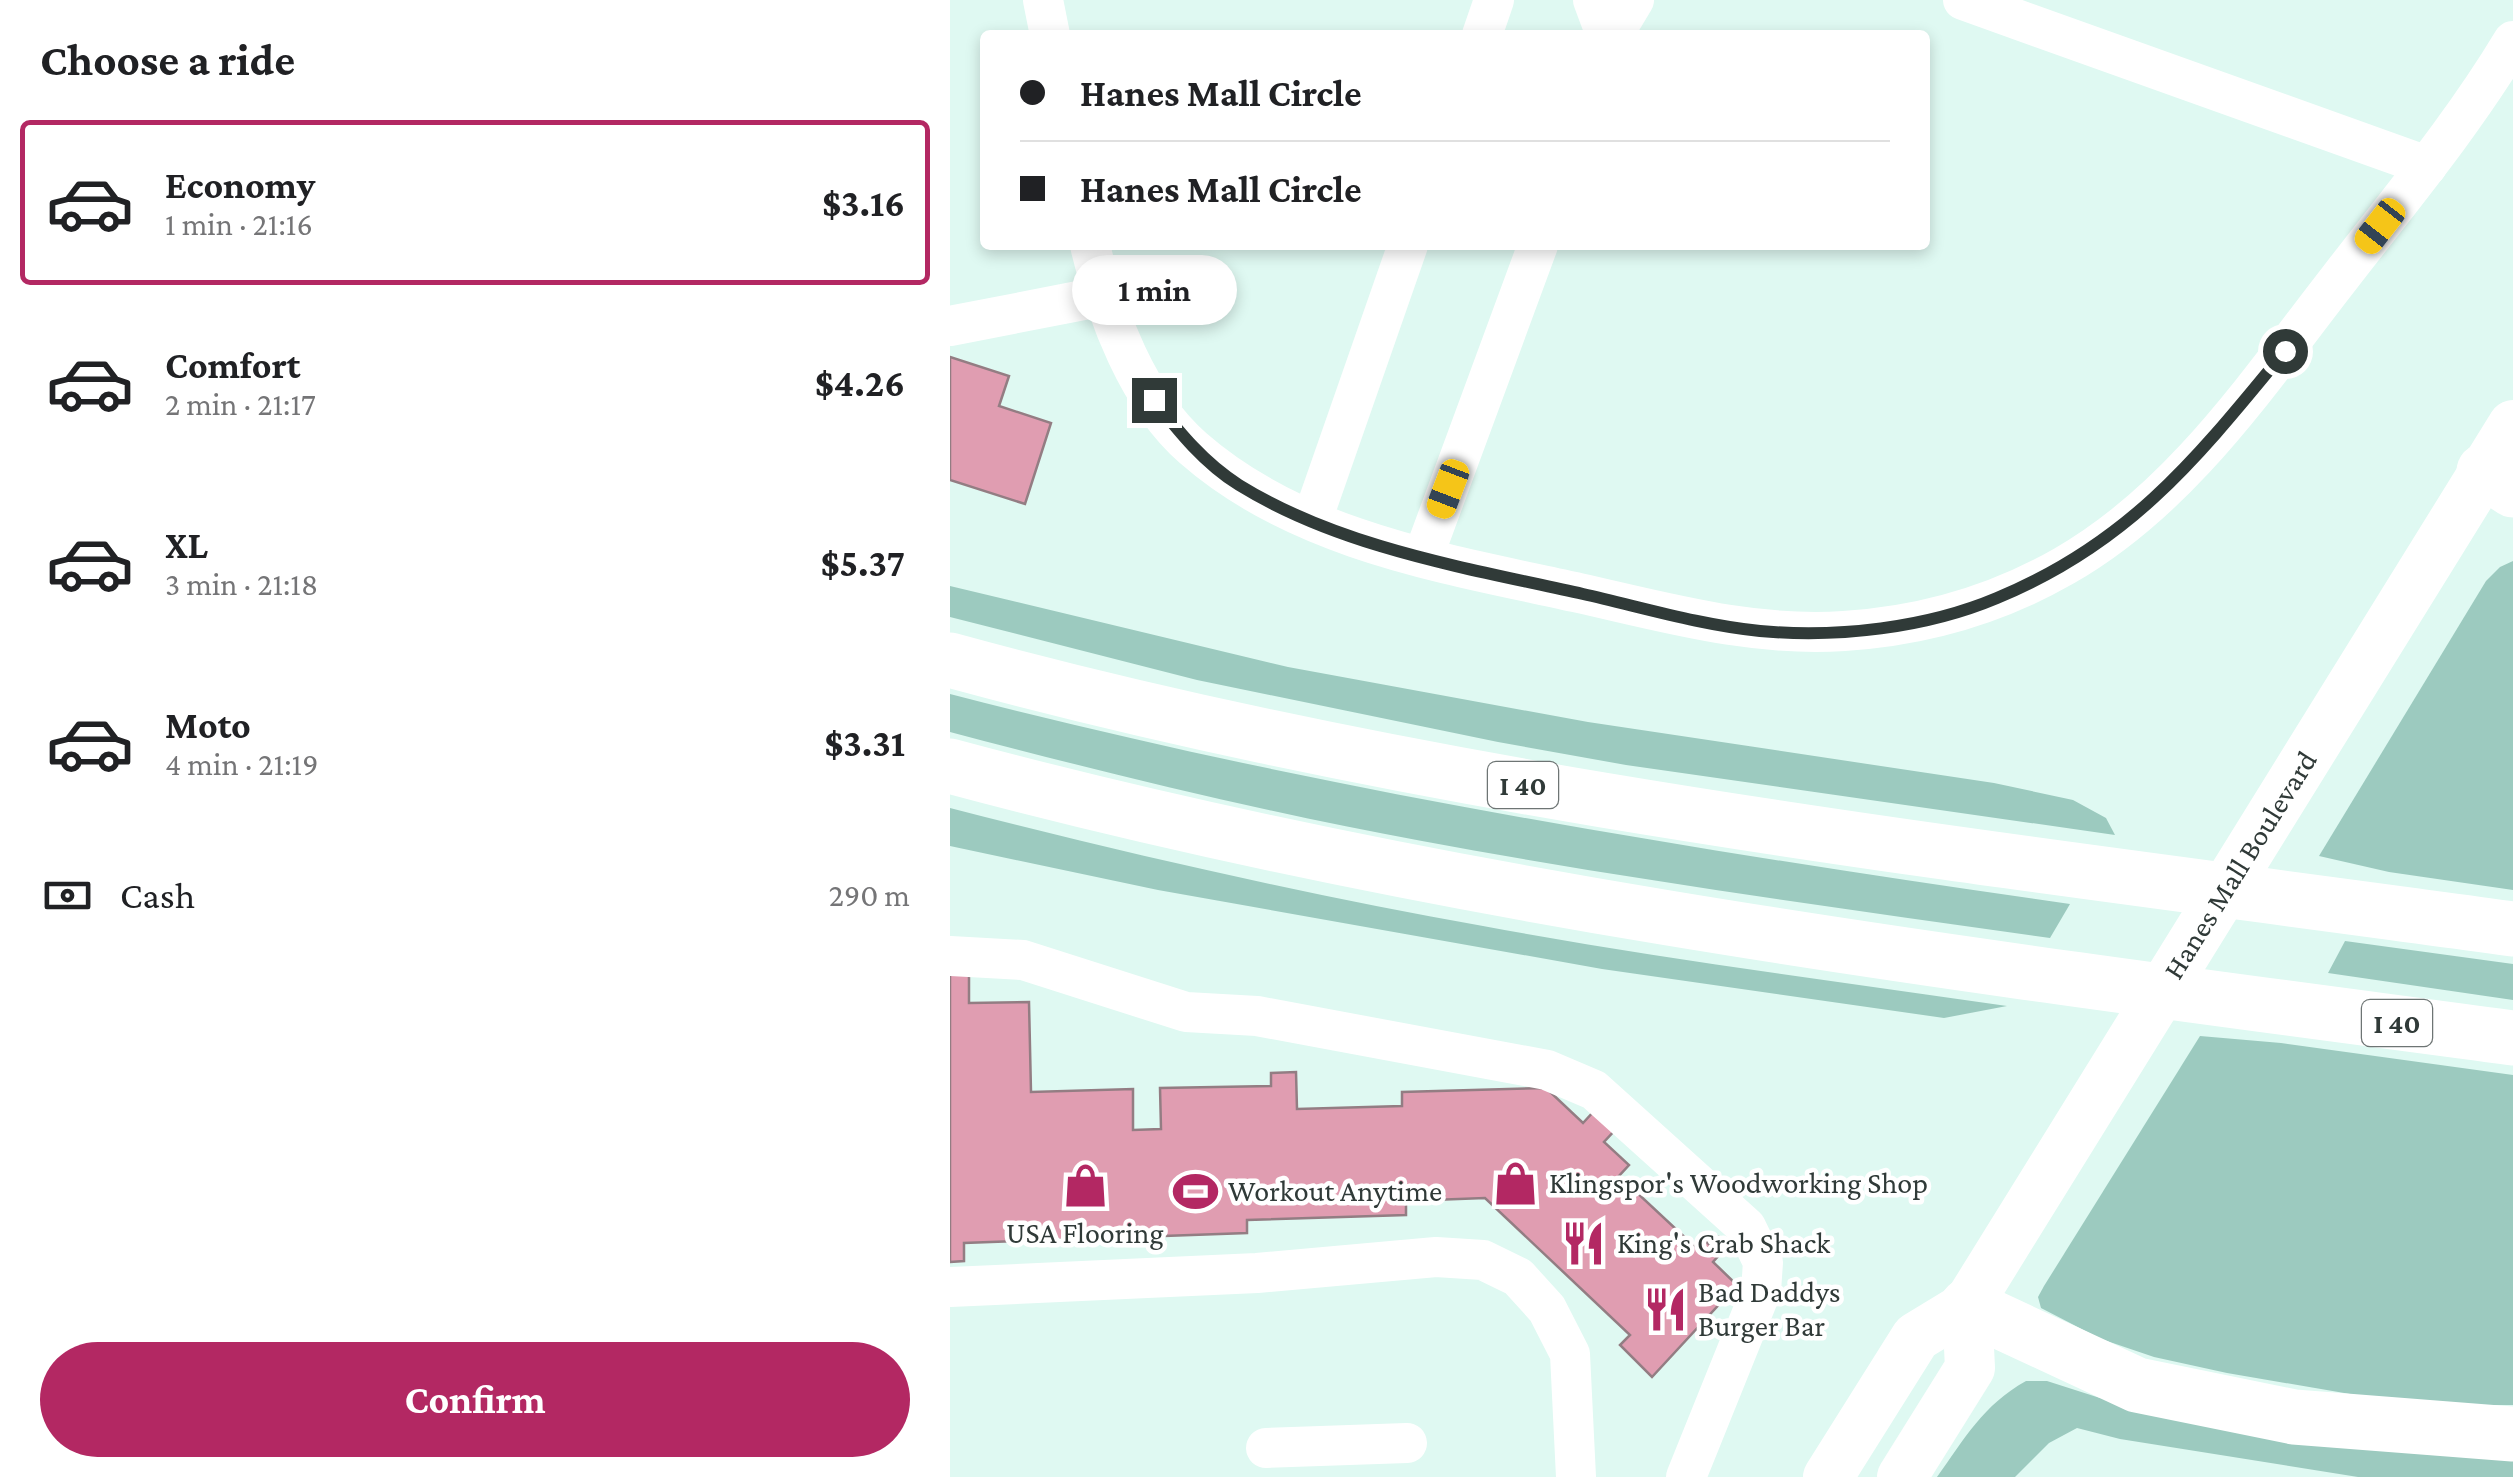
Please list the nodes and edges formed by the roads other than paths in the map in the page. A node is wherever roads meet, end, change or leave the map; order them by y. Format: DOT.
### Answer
graph roads {
  1 [pos="1044,0"];
  2 [pos="1494,0"];
  3 [pos="1593,0"];
  4 [pos="1634,0"];
  5 [pos="1963,0"];
  6 [pos="1049,30"];
  7 [pos="1484,30"];
  8 [pos="1608,30"];
  9 [pos="1613,30"];
  10 [pos="2513,41"];
  11 [pos="2426,166"];
  12 [pos="1091,250"];
  13 [pos="1406,250"];
  14 [pos="1536,250"];
  15 [pos="1104,296"];
  16 [pos="950,326"];
  17 [pos="2513,425"];
  18 [pos="2499,481"];
  19 [pos="1312,520"];
  20 [pos="1423,557"];
  21 [pos="950,660"];
  22 [pos="950,766"];
  23 [pos="2513,929"];
  24 [pos="950,956"];
  25 [pos="2513,1038"];
  26 [pos="950,1287"];
  27 [pos="1967,1306"];
  28 [pos="2513,1434"];
  29 [pos="1407,1443"];
  30 [pos="1266,1448"];
  31 [pos="1576,1477"];
  32 [pos="1686,1477"];
  33 [pos="1828,1477"];
  34 [pos="1902,1477"];
  1 -- 6 [label="lane"];
  2 -- 7 [label="lane"];
  3 -- 8 [label="lane"];
  4 -- 9 [label="lane"];
  5 -- 11 [label="lane"];
  10 -- 11 [label="lane"];
  11 -- 20 [label="lane"];
  12 -- 15 [label="lane"];
  13 -- 19 [label="lane"];
  14 -- 20 [label="lane"];
  15 -- 16 [label="lane"];
  15 -- 19 [label="lane"];
  17 -- 18 [label="main road, Hanes Mall Boulevard"];
  18 -- 27 [label="main road, Hanes Mall Boulevard"];
  19 -- 20 [label="lane"];
  21 -- 23 [label="highway, I 40"];
  22 -- 25 [label="highway, I 40"];
  24 -- 32 [label="lane"];
  26 -- 31 [label="lane"];
  27 -- 28 [label="highway"];
  27 -- 33 [label="main road, Hanes Mall Boulevard"];
  27 -- 34 [label="main road"];
  29 -- 30 [label="lane"];
}
